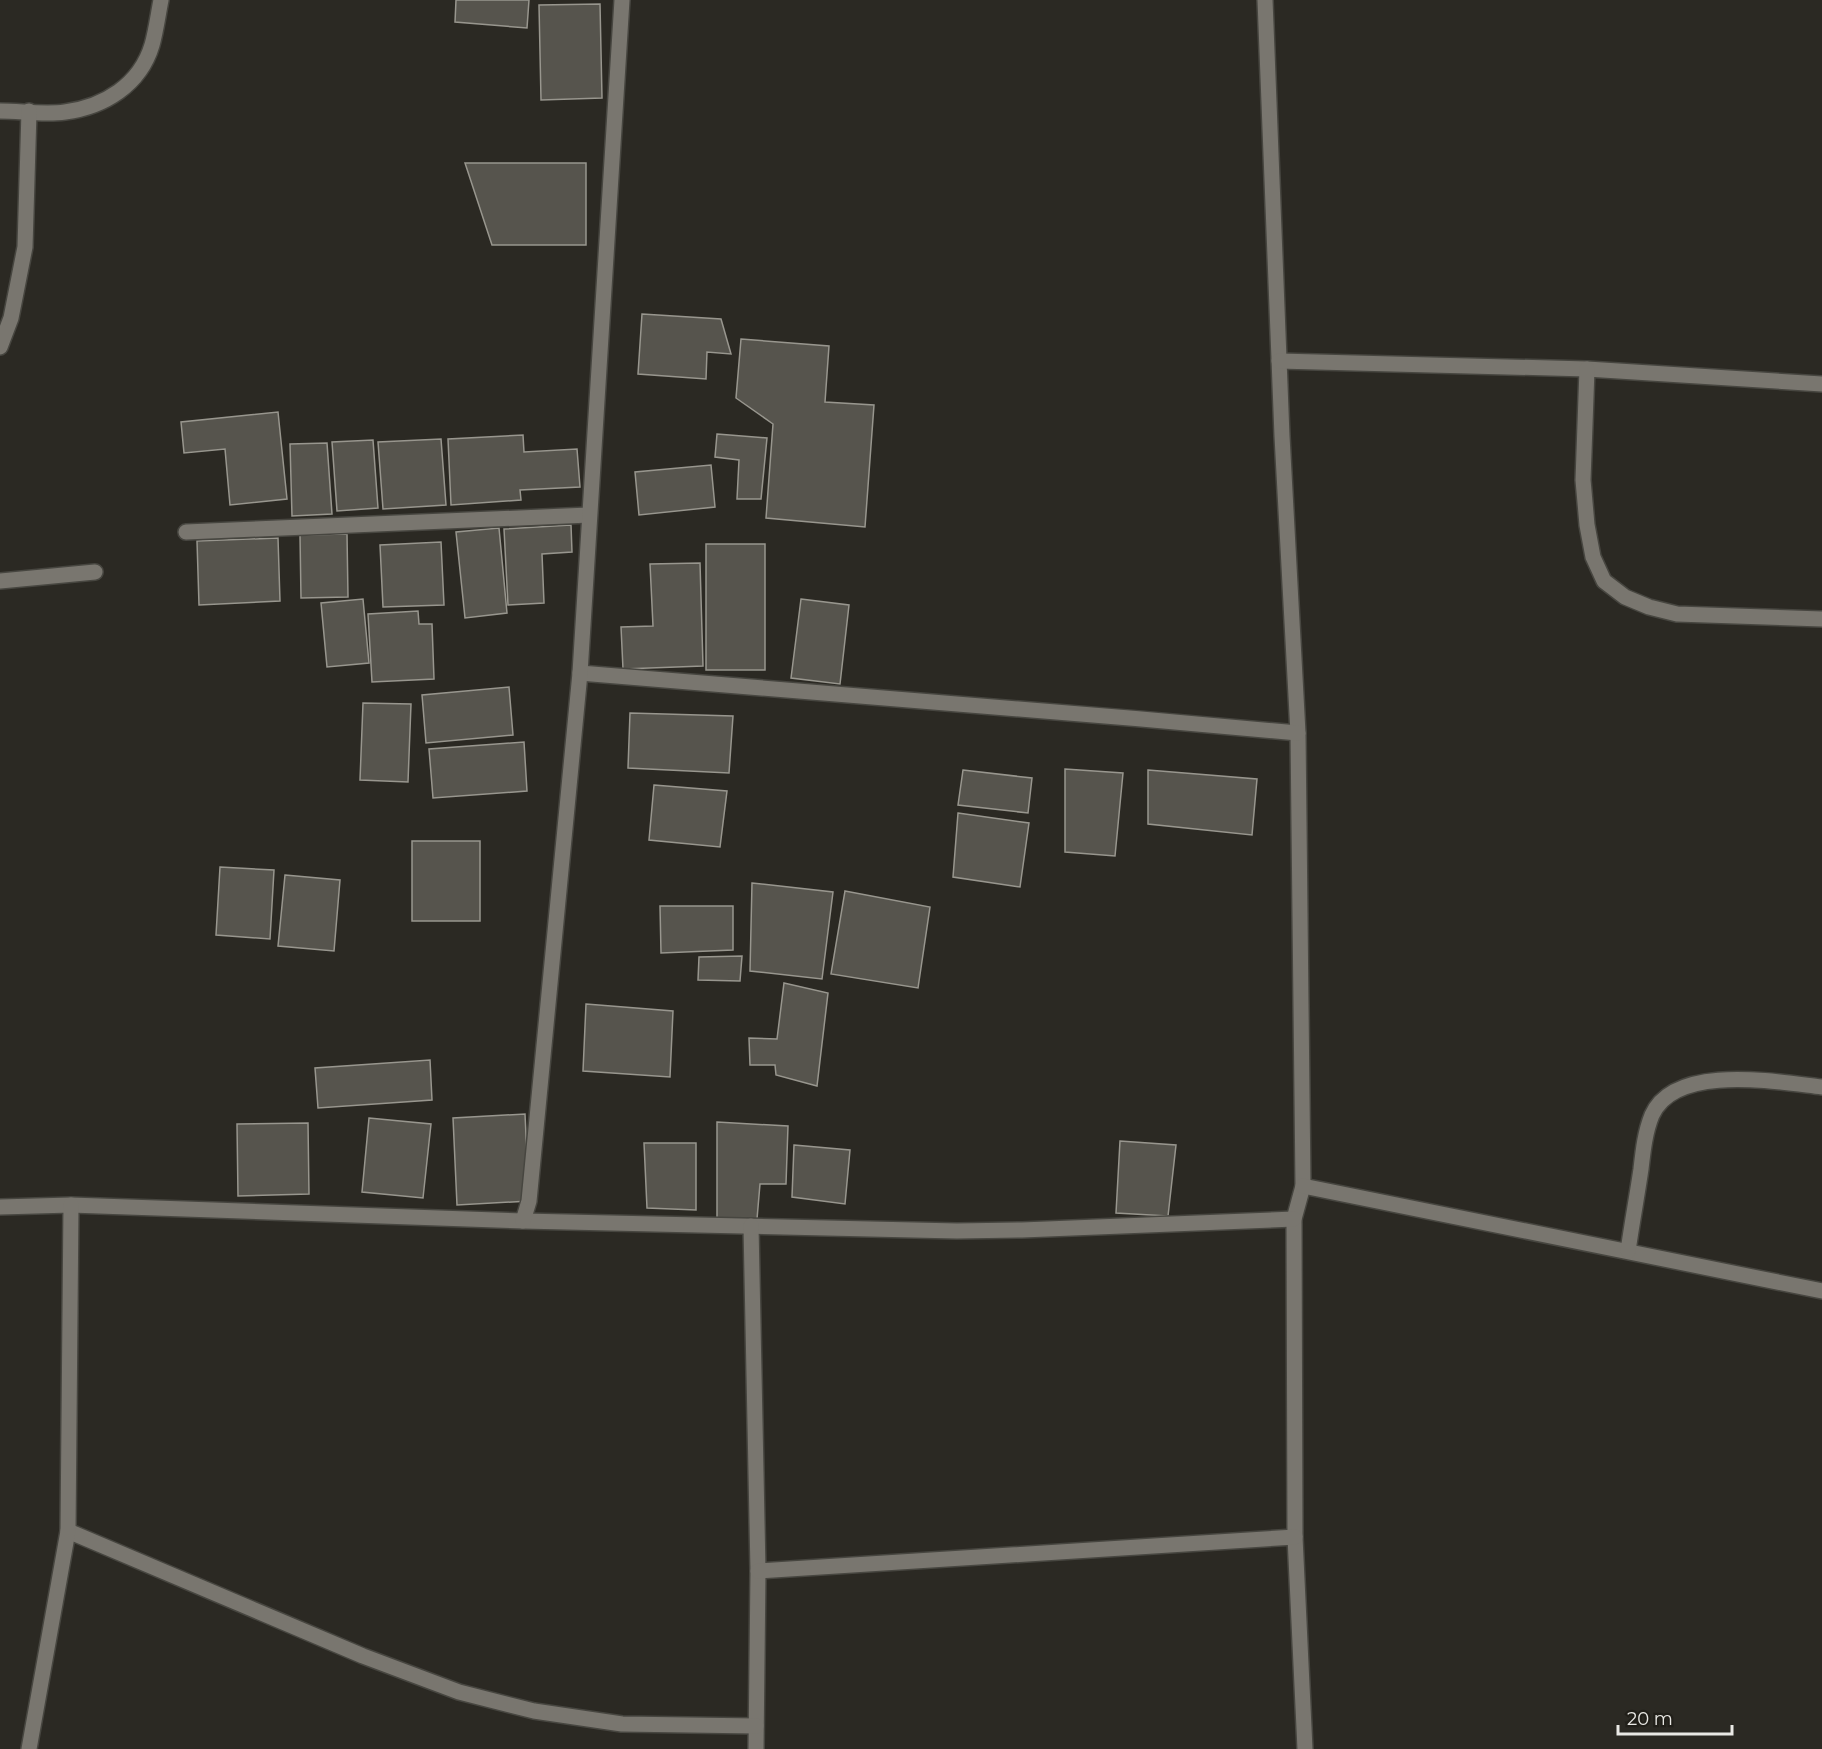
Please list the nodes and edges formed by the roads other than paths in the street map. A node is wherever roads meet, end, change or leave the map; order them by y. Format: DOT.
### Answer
graph roads {
  1 [pos="161,0"];
  2 [pos="622,0"];
  3 [pos="1265,0"];
  4 [pos="0,111"];
  5 [pos="29,111"];
  6 [pos="0,347"];
  7 [pos="1279,361"];
  8 [pos="1587,369"];
  9 [pos="1822,384"];
  10 [pos="589,515"];
  11 [pos="186,532"];
  12 [pos="95,572"];
  13 [pos="0,581"];
  14 [pos="1822,620"];
  15 [pos="580,673"];
  16 [pos="1298,733"];
  17 [pos="1822,1087"];
  18 [pos="1304,1186"];
  19 [pos="71,1205"];
  20 [pos="0,1207"];
  21 [pos="1294,1219"];
  22 [pos="523,1221"];
  23 [pos="751,1226"];
  24 [pos="1628,1251"];
  25 [pos="1822,1291"];
  26 [pos="68,1531"];
  27 [pos="1295,1537"];
  28 [pos="758,1571"];
  29 [pos="756,1726"];
  30 [pos="29,1749"];
  31 [pos="756,1749"];
  32 [pos="1305,1749"];
  1 -- 5 [label="street"];
  2 -- 10 [label="street"];
  3 -- 7 [label="street"];
  4 -- 5 [label="street"];
  5 -- 6 [label="street"];
  7 -- 8 [label="street"];
  7 -- 16 [label="street"];
  8 -- 9 [label="street"];
  8 -- 14 [label="street"];
  10 -- 11 [label="street"];
  10 -- 15 [label="street"];
  12 -- 13 [label="street"];
  15 -- 16 [label="street"];
  15 -- 22 [label="street"];
  16 -- 18 [label="street"];
  17 -- 24 [label="street"];
  18 -- 21 [label="street"];
  18 -- 24 [label="street"];
  19 -- 20 [label="street"];
  19 -- 22 [label="street"];
  19 -- 26 [label="street"];
  21 -- 23 [label="street"];
  21 -- 27 [label="street"];
  22 -- 23 [label="street"];
  23 -- 28 [label="street"];
  24 -- 25 [label="street"];
  26 -- 29 [label="street"];
  26 -- 30 [label="street"];
  27 -- 28 [label="street"];
  27 -- 32 [label="street"];
  28 -- 29 [label="street"];
  29 -- 31 [label="street"];
}
